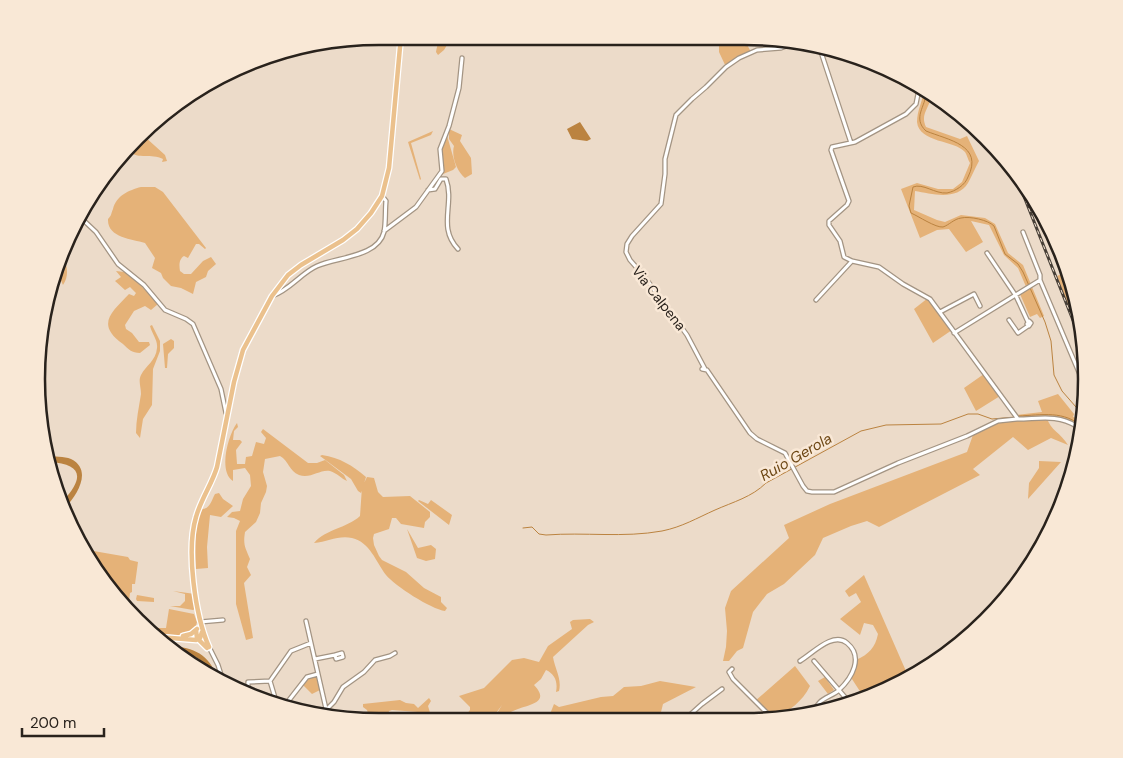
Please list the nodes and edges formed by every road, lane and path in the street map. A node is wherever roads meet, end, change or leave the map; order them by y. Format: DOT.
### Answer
graph roads {
  1 [pos="400,45"];
  2 [pos="783,48"];
  3 [pos="822,54"];
  4 [pos="462,58"];
  5 [pos="918,94"];
  6 [pos="851,143"];
  7 [pos="429,191"];
  8 [pos="382,196"];
  9 [pos="85,221"];
  10 [pos="384,232"];
  11 [pos="1023,232"];
  12 [pos="458,249"];
  13 [pos="987,253"];
  14 [pos="313,257"];
  15 [pos="852,261"];
  16 [pos="318,266"];
  17 [pos="1040,280"];
  18 [pos="1015,294"];
  19 [pos="272,296"];
  20 [pos="816,300"];
  21 [pos="980,306"];
  22 [pos="940,312"];
  23 [pos="1009,320"];
  24 [pos="954,332"];
  25 [pos="1078,369"];
  26 [pos="1017,417"];
  27 [pos="228,418"];
  28 [pos="1075,425"];
  29 [pos="223,620"];
  30 [pos="199,621"];
  31 [pos="306,621"];
  32 [pos="197,629"];
  33 [pos="202,631"];
  34 [pos="165,635"];
  35 [pos="184,636"];
  36 [pos="171,638"];
  37 [pos="198,639"];
  38 [pos="311,643"];
  39 [pos="208,648"];
  40 [pos="395,653"];
  41 [pos="335,655"];
  42 [pos="315,659"];
  43 [pos="800,661"];
  44 [pos="814,661"];
  45 [pos="732,669"];
  46 [pos="222,674"];
  47 [pos="318,674"];
  48 [pos="270,681"];
  49 [pos="248,687"];
  50 [pos="722,689"];
  51 [pos="839,690"];
  52 [pos="274,696"];
  53 [pos="845,697"];
  54 [pos="289,701"];
  55 [pos="817,705"];
  56 [pos="326,708"];
  57 [pos="766,712"];
  58 [pos="692,713"];
  1 -- 8 [label="main road"];
  2 -- 26 [label="street, Via Calpena"];
  3 -- 6 [label="street"];
  4 -- 7 [label="street"];
  5 -- 6 [label="street"];
  6 -- 15 [label="street"];
  7 -- 10 [label="street"];
  7 -- 12 [label="street"];
  8 -- 10 [label="street"];
  8 -- 14 [label="main road"];
  9 -- 27 [label="street"];
  10 -- 16 [label="street"];
  11 -- 17 [label="street"];
  13 -- 18 [label="street"];
  14 -- 16 [label="street"];
  14 -- 19 [label="main road"];
  15 -- 20 [label="street"];
  15 -- 22 [label="street"];
  16 -- 19 [label="street"];
  17 -- 18 [label="street"];
  17 -- 25 [label="street"];
  18 -- 23 [label="street"];
  18 -- 24 [label="street"];
  19 -- 27 [label="main road"];
  21 -- 22 [label="street"];
  22 -- 24 [label="street"];
  24 -- 26 [label="street"];
  26 -- 28 [label="street, Via Calpena"];
  27 -- 30 [label="main road"];
  29 -- 30 [label="street"];
  30 -- 32 [label="main road"];
  30 -- 33 [label="main road"];
  31 -- 38 [label="street"];
  32 -- 35 [label="main road"];
  32 -- 37 [label="main road"];
  33 -- 37 [label="main road"];
  33 -- 39 [label="main road"];
  34 -- 35 [label="main road"];
  35 -- 37 [label="street"];
  36 -- 37 [label="main road"];
  36 -- 39 [label="street"];
  37 -- 39 [label="main road"];
  38 -- 42 [label="street"];
  38 -- 48 [label="street"];
  39 -- 46 [label="street"];
  40 -- 56 [label="street"];
  41 -- 42 [label="street"];
  42 -- 47 [label="street"];
  43 -- 51 [label="street"];
  44 -- 51 [label="street"];
  45 -- 57 [label="street"];
  47 -- 54 [label="street"];
  47 -- 56 [label="street"];
  48 -- 49 [label="street"];
  48 -- 52 [label="street"];
  50 -- 58 [label="street"];
  51 -- 53 [label="street"];
  51 -- 55 [label="street"];
}
